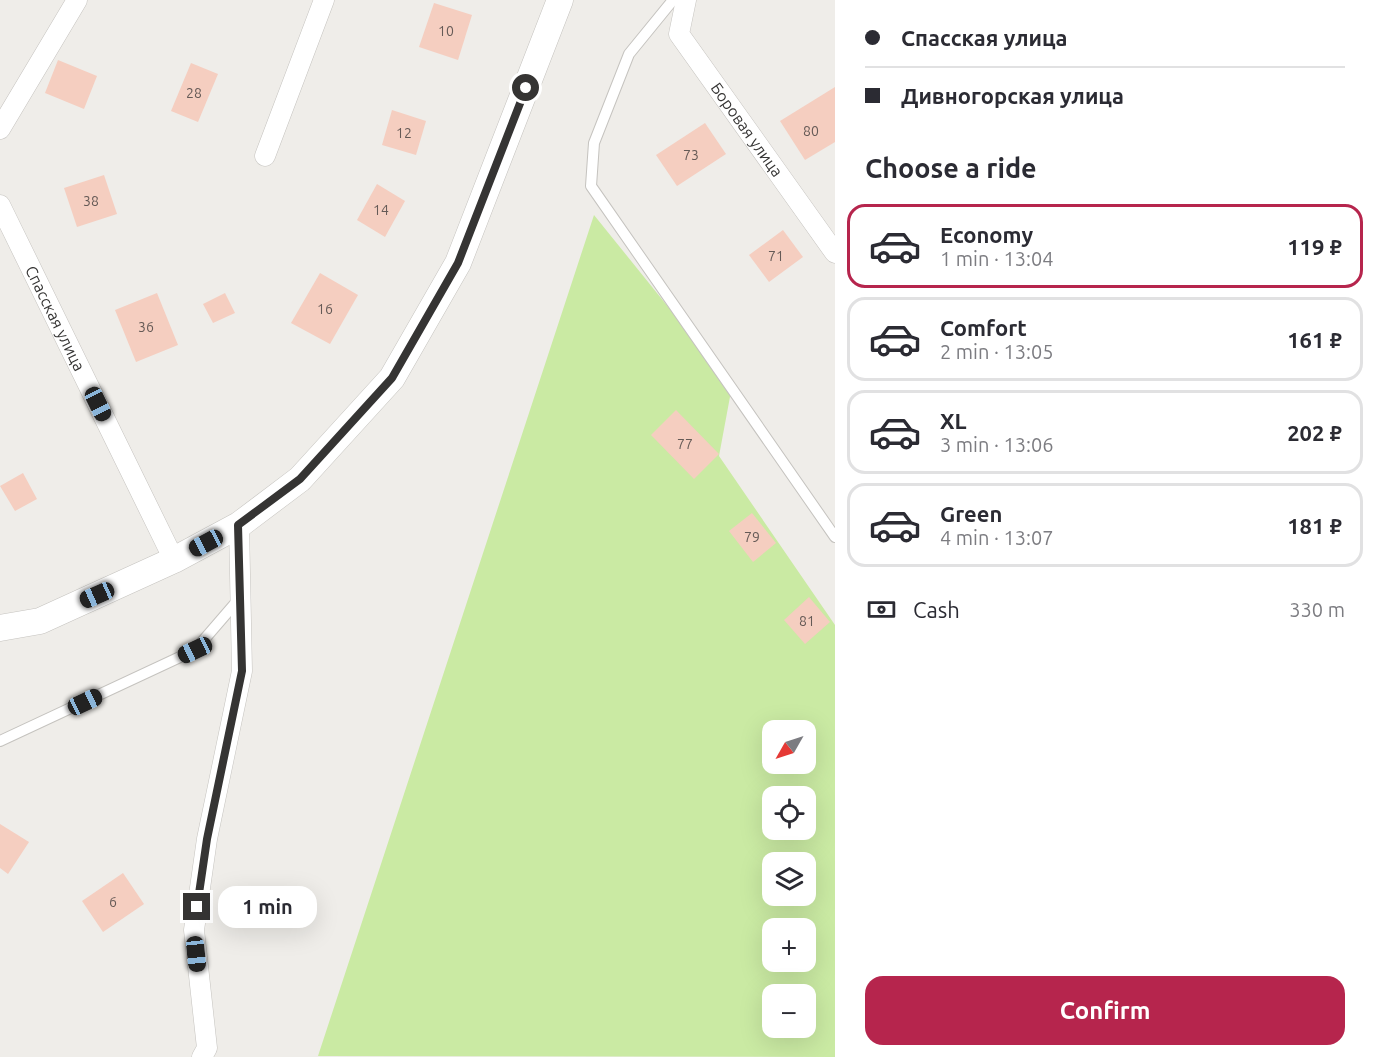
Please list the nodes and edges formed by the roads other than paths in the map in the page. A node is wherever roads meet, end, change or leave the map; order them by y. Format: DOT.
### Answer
graph roads {
  1 [pos="77,0"];
  2 [pos="324,0"];
  3 [pos="560,0"];
  4 [pos="673,0"];
  5 [pos="686,0"];
  6 [pos="0,129"];
  7 [pos="265,156"];
  8 [pos="0,205"];
  9 [pos="833,247"];
  10 [pos="238,525"];
  11 [pos="835,537"];
  12 [pos="174,560"];
  13 [pos="240,599"];
  14 [pos="0,628"];
  15 [pos="0,741"];
  16 [pos="202,1057"];
  1 -- 6 [label="street"];
  2 -- 7 [label="street"];
  3 -- 10 [label="street"];
  4 -- 11 [label="lane"];
  5 -- 9 [label="street, Боровая улица"];
  8 -- 12 [label="street, Спасская улица"];
  10 -- 12 [label="street"];
  10 -- 13 [label="street"];
  12 -- 14 [label="street"];
  13 -- 15 [label="lane"];
  13 -- 16 [label="street"];
}
